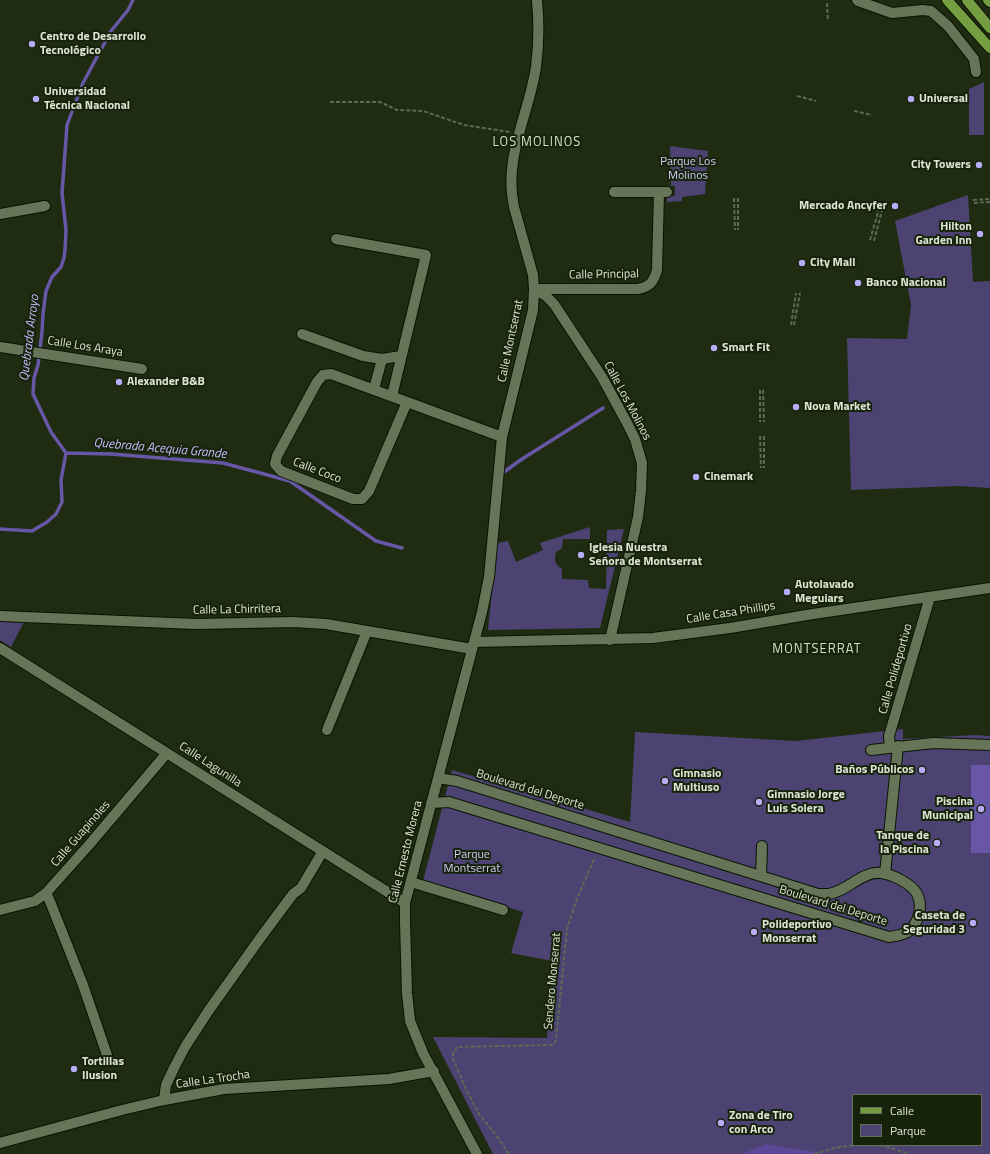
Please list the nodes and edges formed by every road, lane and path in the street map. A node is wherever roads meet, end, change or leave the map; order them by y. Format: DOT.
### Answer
graph roads {
  1 [pos="537,0"];
  2 [pos="858,0"];
  3 [pos="947,0"];
  4 [pos="967,0"];
  5 [pos="826,3"];
  6 [pos="828,21"];
  7 [pos="990,28"];
  8 [pos="990,48"];
  9 [pos="976,72"];
  10 [pos="797,96"];
  11 [pos="816,101"];
  12 [pos="330,102"];
  13 [pos="854,111"];
  14 [pos="872,115"];
  15 [pos="519,133"];
  16 [pos="614,192"];
  17 [pos="734,198"];
  18 [pos="738,198"];
  19 [pos="973,201"];
  20 [pos="990,201"];
  21 [pos="46,206"];
  22 [pos="878,209"];
  23 [pos="882,210"];
  24 [pos="0,214"];
  25 [pos="336,239"];
  26 [pos="534,289"];
  27 [pos="796,293"];
  28 [pos="800,293"];
  29 [pos="791,324"];
  30 [pos="794,325"];
  31 [pos="302,334"];
  32 [pos="0,347"];
  33 [pos="402,356"];
  34 [pos="382,359"];
  35 [pos="142,369"];
  36 [pos="374,389"];
  37 [pos="760,390"];
  38 [pos="763,390"];
  39 [pos="392,396"];
  40 [pos="407,402"];
  41 [pos="502,436"];
  42 [pos="760,436"];
  43 [pos="764,436"];
  44 [pos="990,588"];
  45 [pos="930,597"];
  46 [pos="0,616"];
  47 [pos="367,631"];
  48 [pos="610,640"];
  49 [pos="473,646"];
  50 [pos="1,653"];
  51 [pos="327,730"];
  52 [pos="990,746"];
  53 [pos="894,747"];
  54 [pos="871,750"];
  55 [pos="167,753"];
  56 [pos="438,778"];
  57 [pos="431,803"];
  58 [pos="762,846"];
  59 [pos="599,848"];
  60 [pos="323,851"];
  61 [pos="885,874"];
  62 [pos="761,876"];
  63 [pos="411,882"];
  64 [pos="46,893"];
  65 [pos="405,903"];
  66 [pos="0,910"];
  67 [pos="503,910"];
  68 [pos="107,1055"];
  69 [pos="434,1071"];
  70 [pos="164,1100"];
  71 [pos="0,1143"];
  72 [pos="852,1145"];
  73 [pos="885,1146"];
  74 [pos="477,1154"];
  75 [pos="509,1154"];
  76 [pos="814,1154"];
  77 [pos="909,1154"];
  1 -- 15 [label="street, Calle Montserrat"];
  2 -- 9 [label="street"];
  3 -- 8 [label="main road"];
  4 -- 7 [label="main road"];
  5 -- 6 [label="path"];
  10 -- 11 [label="path"];
  12 -- 15 [label="path"];
  13 -- 14 [label="path"];
  15 -- 26 [label="street, Calle Montserrat"];
  16 -- 26 [label="street, Calle Principal"];
  17 -- 18 [label="path"];
  19 -- 20 [label="path"];
  21 -- 24 [label="street"];
  22 -- 23 [label="path"];
  25 -- 33 [label="street"];
  26 -- 41 [label="street, Calle Montserrat"];
  26 -- 48 [label="street, Calle Los Molinos"];
  27 -- 29 [label="path"];
  28 -- 30 [label="path"];
  31 -- 34 [label="street"];
  32 -- 35 [label="street, Calle Los Araya"];
  33 -- 34 [label="street"];
  33 -- 39 [label="street"];
  34 -- 36 [label="street"];
  36 -- 39 [label="street, Calle Coco"];
  36 -- 40 [label="street, Calle Coco"];
  37 -- 38 [label="path"];
  39 -- 40 [label="street, Calle Coco"];
  40 -- 41 [label="street, Calle Coco"];
  41 -- 49 [label="street, Calle Montserrat"];
  42 -- 43 [label="path"];
  44 -- 45 [label="street, Calle Casa Phillips"];
  45 -- 48 [label="street, Calle Casa Phillips"];
  45 -- 53 [label="street, Calle Polideportivo"];
  46 -- 47 [label="street, Calle La Chirritera"];
  47 -- 49 [label="street, Calle La Chirritera"];
  47 -- 51 [label="street"];
  48 -- 49 [label="street, Calle Casa Phillips"];
  49 -- 56 [label="street, Calle Ernesto Morera"];
  50 -- 55 [label="street, Calle Lagunilla"];
  52 -- 53 [label="street"];
  53 -- 54 [label="street"];
  53 -- 61 [label="street, Calle Polideportivo"];
  55 -- 60 [label="street, Calle Lagunilla"];
  55 -- 64 [label="street, Calle Guapinoles"];
  56 -- 57 [label="street, Calle Ernesto Morera"];
  56 -- 62 [label="street, Boulevard del Deporte"];
  57 -- 59 [label="street, Boulevard del Deporte"];
  57 -- 63 [label="street, Calle Ernesto Morera"];
  58 -- 62 [label="street"];
  59 -- 61 [label="street, Boulevard del Deporte"];
  59 -- 75 [label="path, Sendero Monserrat"];
  60 -- 65 [label="street, Calle Lagunilla"];
  60 -- 70 [label="street"];
  61 -- 62 [label="street, Boulevard del Deporte"];
  63 -- 65 [label="street, Calle Ernesto Morera"];
  63 -- 67 [label="street"];
  64 -- 66 [label="street, Calle Guapinoles"];
  64 -- 68 [label="street"];
  65 -- 69 [label="street, Calle Ernesto Morera"];
  69 -- 70 [label="street, Calle La Trocha"];
  69 -- 74 [label="street, Calle Ernesto Morera"];
  70 -- 71 [label="street, Calle La Trocha"];
  72 -- 76 [label="path"];
  73 -- 77 [label="path"];
}
